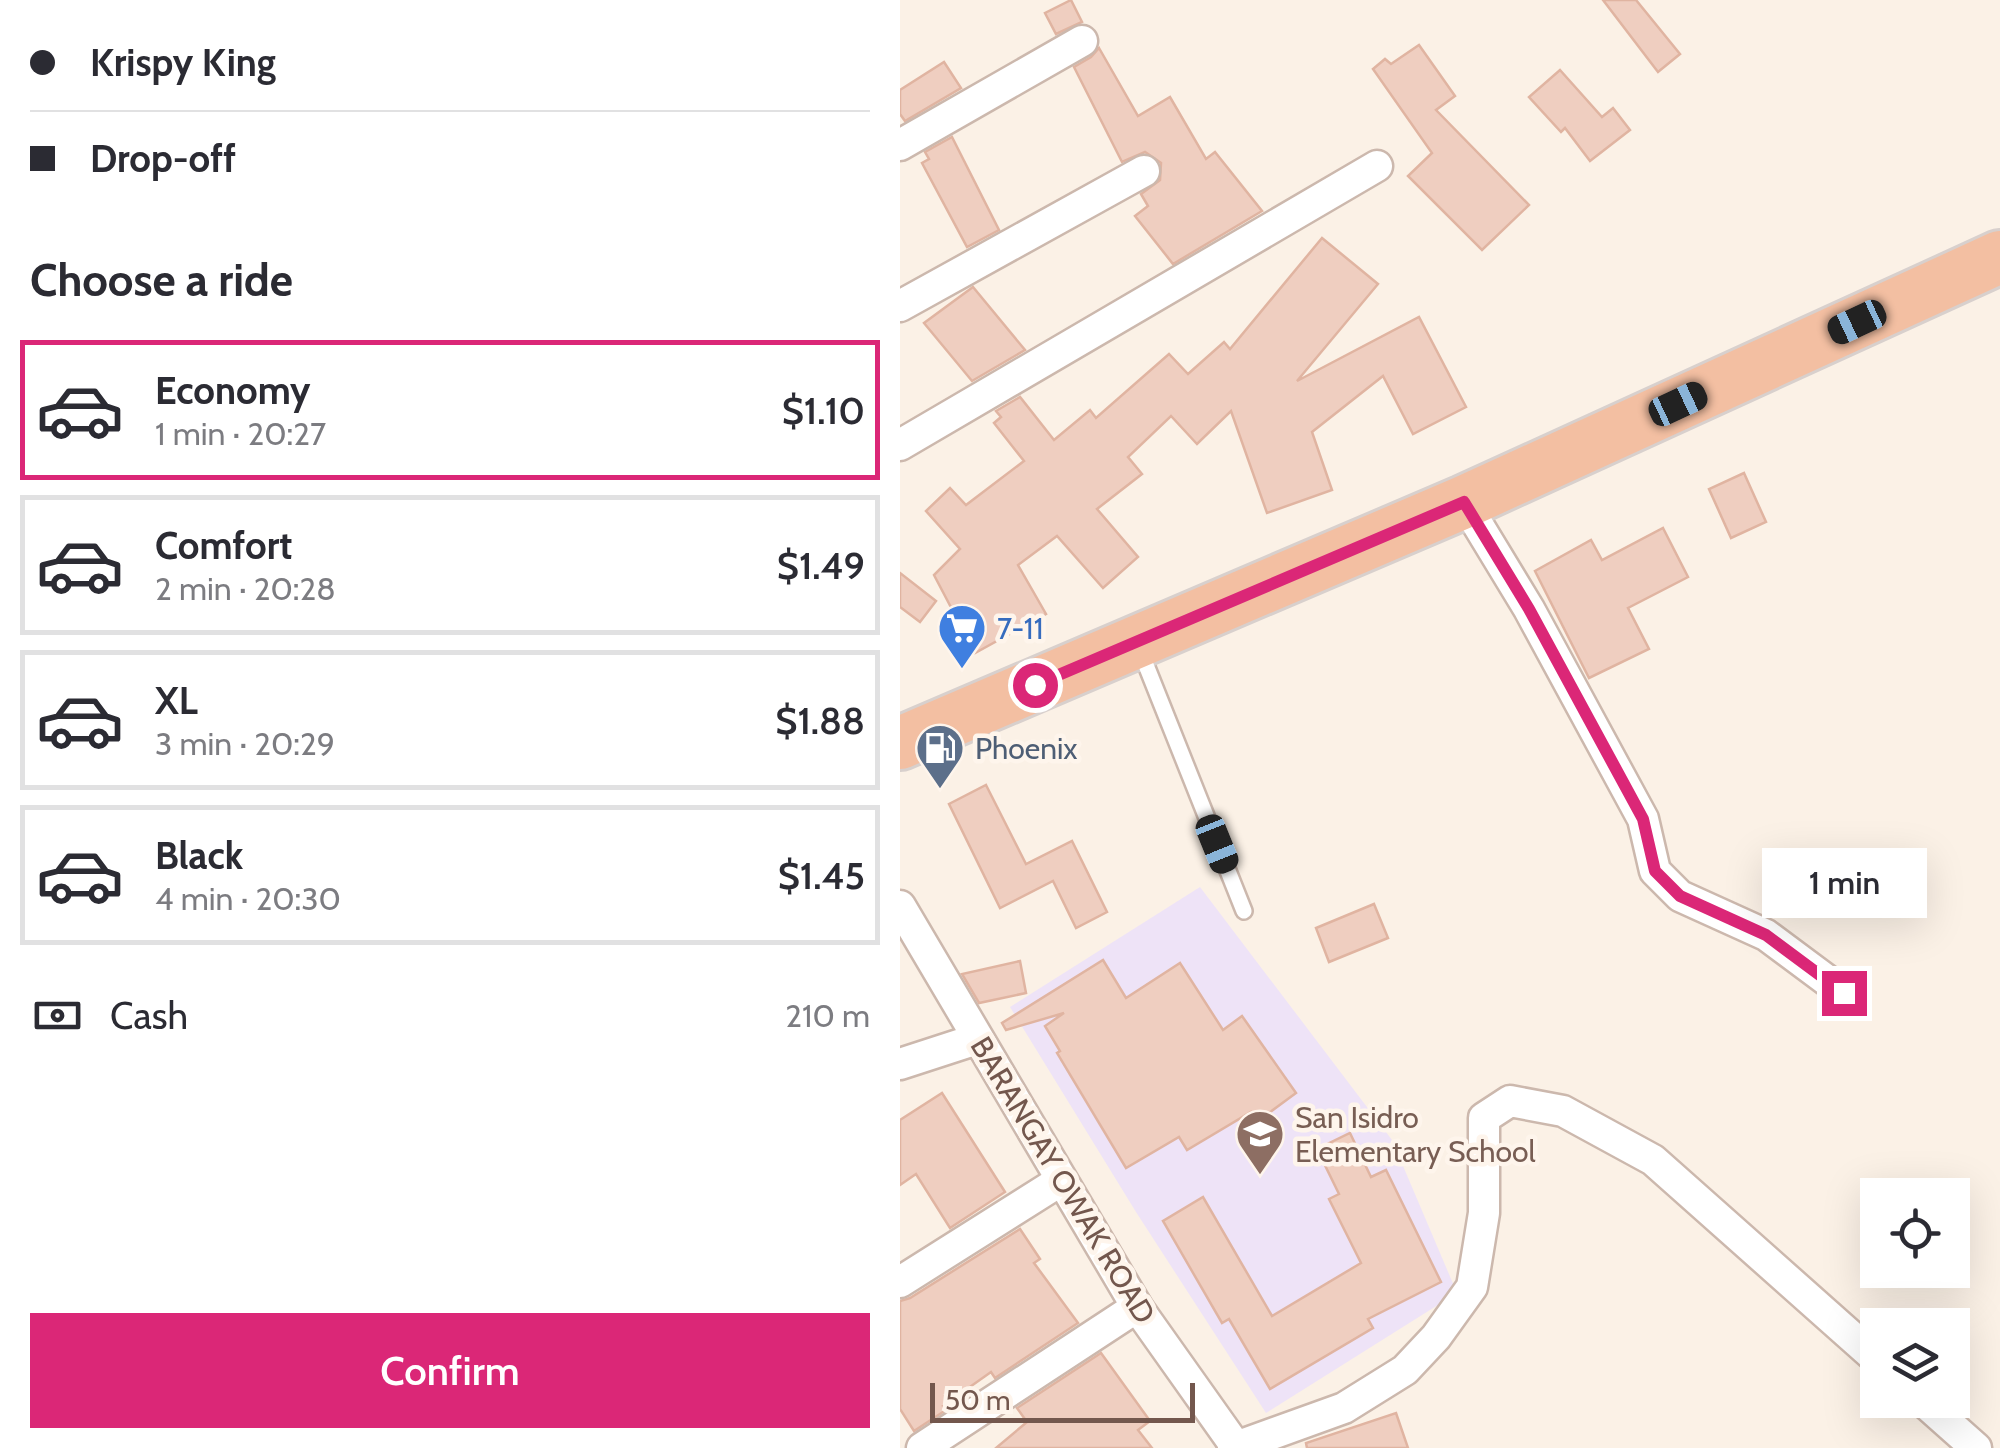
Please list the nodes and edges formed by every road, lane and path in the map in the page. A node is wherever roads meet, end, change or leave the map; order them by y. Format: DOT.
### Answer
graph roads {
  1 [pos="1082,41"];
  2 [pos="900,145"];
  3 [pos="1378,166"];
  4 [pos="1144,171"];
  5 [pos="2000,256"];
  6 [pos="900,306"];
  7 [pos="900,445"];
  8 [pos="1464,502"];
  9 [pos="1136,642"];
  10 [pos="900,743"];
  11 [pos="900,906"];
  12 [pos="1244,910"];
  13 [pos="1844,993"];
  14 [pos="977,1039"];
  15 [pos="900,1064"];
  16 [pos="1060,1182"];
  17 [pos="900,1282"];
  18 [pos="1137,1307"];
  19 [pos="1860,1344"];
  20 [pos="1942,1418"];
  21 [pos="1235,1447"];
  22 [pos="922,1448"];
  23 [pos="1976,1448"];
  1 -- 2 [label="street"];
  3 -- 7 [label="street"];
  4 -- 6 [label="street"];
  5 -- 8 [label="highway"];
  8 -- 9 [label="highway"];
  8 -- 13 [label="street"];
  9 -- 10 [label="highway"];
  9 -- 12 [label="lane"];
  11 -- 14 [label="street, BARANGAY OWAK ROAD"];
  14 -- 15 [label="street"];
  14 -- 16 [label="street, BARANGAY OWAK ROAD"];
  16 -- 17 [label="street"];
  16 -- 18 [label="street, BARANGAY OWAK ROAD"];
  18 -- 21 [label="street, BARANGAY OWAK ROAD"];
  18 -- 22 [label="street"];
  19 -- 21 [label="street"];
  20 -- 23 [label="street"];
}
